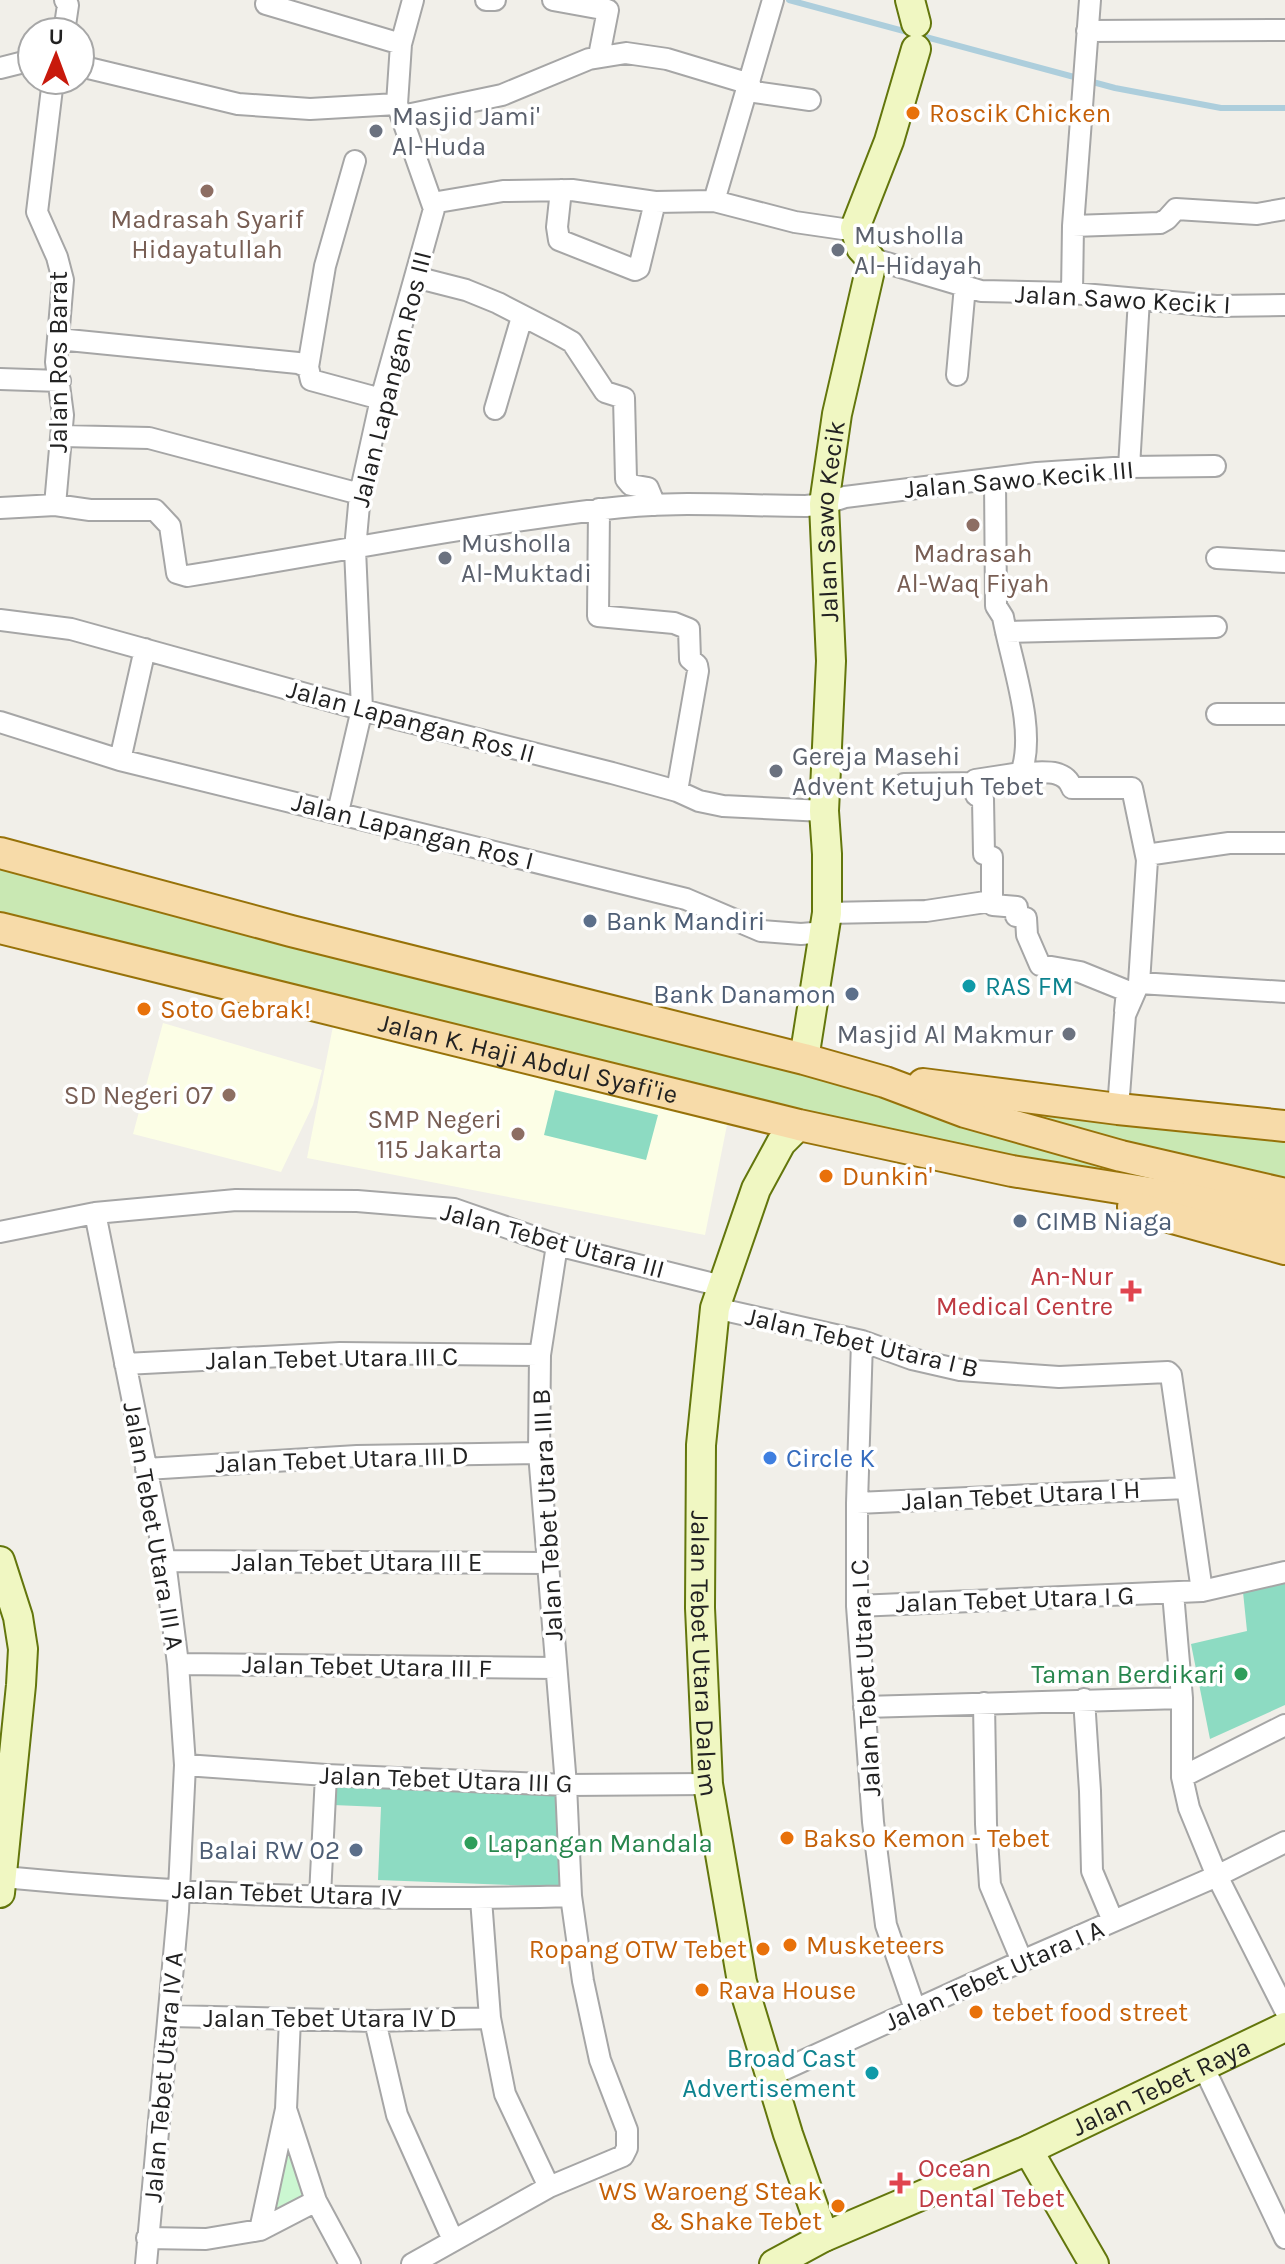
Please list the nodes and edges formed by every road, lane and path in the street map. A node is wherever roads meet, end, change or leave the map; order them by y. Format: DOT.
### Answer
graph roads {
  1 [pos="413,0"];
  2 [pos="486,0"];
  3 [pos="495,0"];
  4 [pos="553,0"];
  5 [pos="773,0"];
  6 [pos="1090,0"];
  7 [pos="266,4"];
  8 [pos="914,24"];
  9 [pos="1285,30"];
  10 [pos="1087,31"];
  11 [pos="401,44"];
  12 [pos="599,56"];
  13 [pos="96,70"];
  14 [pos="749,87"];
  15 [pos="51,96"];
  16 [pos="810,100"];
  17 [pos="399,110"];
  18 [pos="355,161"];
  19 [pos="561,190"];
  20 [pos="714,201"];
  21 [pos="655,202"];
  22 [pos="432,203"];
  23 [pos="1285,209"];
  24 [pos="1073,226"];
  25 [pos="855,228"];
  26 [pos="870,258"];
  27 [pos="415,277"];
  28 [pos="965,286"];
  29 [pos="1072,293"];
  30 [pos="1139,299"];
  31 [pos="1285,305"];
  32 [pos="522,317"];
  33 [pos="58,339"];
  34 [pos="308,367"];
  35 [pos="957,375"];
  36 [pos="0,379"];
  37 [pos="60,381"];
  38 [pos="381,399"];
  39 [pos="495,409"];
  40 [pos="62,436"];
  41 [pos="1215,466"];
  42 [pos="1129,467"];
  43 [pos="995,479"];
  44 [pos="360,494"];
  45 [pos="824,504"];
  46 [pos="55,505"];
  47 [pos="655,505"];
  48 [pos="0,508"];
  49 [pos="599,509"];
  50 [pos="355,549"];
  51 [pos="1217,558"];
  52 [pos="1285,562"];
  53 [pos="0,620"];
  54 [pos="1216,627"];
  55 [pos="1006,632"];
  56 [pos="145,649"];
  57 [pos="362,709"];
  58 [pos="1217,714"];
  59 [pos="1285,714"];
  60 [pos="0,722"];
  61 [pos="120,760"];
  62 [pos="1022,773"];
  63 [pos="972,783"];
  64 [pos="904,784"];
  65 [pos="677,791"];
  66 [pos="824,811"];
  67 [pos="338,812"];
  68 [pos="1285,843"];
  69 [pos="0,853"];
  70 [pos="1146,855"];
  71 [pos="992,901"];
  72 [pos="826,922"];
  73 [pos="0,928"];
  74 [pos="1139,983"];
  75 [pos="1285,992"];
  76 [pos="1125,1015"];
  77 [pos="804,1059"];
  78 [pos="885,1082"];
  79 [pos="1118,1109"];
  80 [pos="799,1125"];
  81 [pos="1285,1126"];
  82 [pos="1060,1180"];
  83 [pos="1193,1187"];
  84 [pos="1285,1194"];
  85 [pos="95,1213"];
  86 [pos="1285,1220"];
  87 [pos="0,1232"];
  88 [pos="557,1245"];
  89 [pos="1285,1249"];
  90 [pos="719,1297"];
  91 [pos="862,1341"];
  92 [pos="540,1355"];
  93 [pos="125,1364"];
  94 [pos="539,1453"];
  95 [pos="146,1469"];
  96 [pos="1186,1488"];
  97 [pos="857,1503"];
  98 [pos="0,1561"];
  99 [pos="165,1561"];
  100 [pos="548,1563"];
  101 [pos="1285,1572"];
  102 [pos="1202,1591"];
  103 [pos="1173,1593"];
  104 [pos="857,1606"];
  105 [pos="11,1640"];
  106 [pos="178,1664"];
  107 [pos="556,1668"];
  108 [pos="1182,1698"];
  109 [pos="1084,1699"];
  110 [pos="984,1703"];
  111 [pos="864,1707"];
  112 [pos="1285,1725"];
  113 [pos="185,1765"];
  114 [pos="326,1775"];
  115 [pos="1182,1777"];
  116 [pos="708,1784"];
  117 [pos="566,1785"];
  118 [pos="4,1828"];
  119 [pos="1285,1842"];
  120 [pos="1217,1876"];
  121 [pos="1,1885"];
  122 [pos="178,1891"];
  123 [pos="320,1896"];
  124 [pos="571,1896"];
  125 [pos="481,1899"];
  126 [pos="1113,1921"];
  127 [pos="1022,1961"];
  128 [pos="915,2009"];
  129 [pos="1285,2010"];
  130 [pos="170,2016"];
  131 [pos="490,2018"];
  132 [pos="290,2019"];
  133 [pos="375,2021"];
  134 [pos="1285,2027"];
  135 [pos="1203,2066"];
  136 [pos="772,2075"];
  137 [pos="286,2109"];
  138 [pos="1028,2150"];
  139 [pos="549,2187"];
  140 [pos="316,2201"];
  141 [pos="1276,2201"];
  142 [pos="260,2230"];
  143 [pos="824,2237"];
  144 [pos="147,2238"];
  145 [pos="1285,2238"];
  146 [pos="453,2240"];
  147 [pos="146,2264"];
  148 [pos="350,2264"];
  149 [pos="412,2264"];
  150 [pos="774,2264"];
  151 [pos="1094,2264"];
  1 -- 11 [label="street, Jalan Lapangan Ros III"];
  2 -- 3 [label="street"];
  4 -- 12 [label="street"];
  5 -- 14 [label="street"];
  6 -- 10 [label="street"];
  7 -- 11 [label="street"];
  8 -- 25 [label="street"];
  9 -- 10 [label="street"];
  10 -- 24 [label="street"];
  11 -- 17 [label="street, Jalan Lapangan Ros III"];
  12 -- 14 [label="street"];
  12 -- 17 [label="street"];
  13 -- 17 [label="street"];
  14 -- 16 [label="street"];
  14 -- 20 [label="street"];
  15 -- 33 [label="street, Jalan Ros Barat"];
  17 -- 22 [label="street, Jalan Lapangan Ros III"];
  18 -- 34 [label="street"];
  19 -- 21 [label="street"];
  19 -- 21 [label="street"];
  19 -- 22 [label="street"];
  20 -- 21 [label="street"];
  20 -- 25 [label="street"];
  22 -- 27 [label="street, Jalan Lapangan Ros III"];
  23 -- 24 [label="street"];
  24 -- 29 [label="street"];
  25 -- 26 [label="street"];
  26 -- 28 [label="street, Jalan Sawo Kecik I"];
  26 -- 45 [label="street, Jalan Sawo Kecik"];
  27 -- 32 [label="street"];
  27 -- 38 [label="street, Jalan Lapangan Ros III"];
  28 -- 29 [label="street, Jalan Sawo Kecik I"];
  28 -- 35 [label="street"];
  29 -- 30 [label="street, Jalan Sawo Kecik I"];
  30 -- 31 [label="street, Jalan Sawo Kecik I"];
  30 -- 42 [label="street"];
  32 -- 39 [label="street"];
  32 -- 47 [label="street"];
  33 -- 34 [label="street"];
  33 -- 37 [label="street, Jalan Ros Barat"];
  34 -- 38 [label="street"];
  36 -- 37 [label="street"];
  37 -- 40 [label="street, Jalan Ros Barat"];
  38 -- 44 [label="street, Jalan Lapangan Ros III"];
  40 -- 44 [label="street"];
  40 -- 46 [label="street, Jalan Ros Barat"];
  41 -- 42 [label="street, Jalan Sawo Kecik III"];
  42 -- 43 [label="street, Jalan Sawo Kecik III"];
  43 -- 45 [label="street, Jalan Sawo Kecik III"];
  43 -- 55 [label="street"];
  44 -- 50 [label="street, Jalan Lapangan Ros III"];
  45 -- 47 [label="street, Jalan Sawo Kecik III"];
  45 -- 66 [label="street, Jalan Sawo Kecik"];
  46 -- 48 [label="street"];
  46 -- 50 [label="street, Jalan Sawo Kecik III"];
  47 -- 49 [label="street, Jalan Sawo Kecik III"];
  49 -- 50 [label="street, Jalan Sawo Kecik III"];
  49 -- 65 [label="street"];
  50 -- 57 [label="street, Jalan Lapangan Ros III"];
  51 -- 52 [label="street"];
  53 -- 56 [label="street, Jalan Lapangan Ros II"];
  54 -- 55 [label="street"];
  55 -- 62 [label="street"];
  56 -- 57 [label="street, Jalan Lapangan Ros II"];
  56 -- 61 [label="street"];
  57 -- 65 [label="street, Jalan Lapangan Ros II"];
  57 -- 67 [label="street, Jalan Lapangan Ros III"];
  58 -- 59 [label="street"];
  60 -- 61 [label="street, Jalan Lapangan Ros I"];
  61 -- 67 [label="street, Jalan Lapangan Ros I"];
  62 -- 63 [label="street"];
  62 -- 70 [label="street"];
  63 -- 64 [label="street"];
  63 -- 71 [label="street"];
  65 -- 66 [label="street, Jalan Lapangan Ros II"];
  66 -- 72 [label="street, Jalan Sawo Kecik"];
  67 -- 72 [label="street, Jalan Lapangan Ros I"];
  68 -- 70 [label="street"];
  69 -- 77 [label="main road, Jalan K. Haji Abdul Syafi'ie"];
  70 -- 74 [label="street"];
  71 -- 72 [label="street, Jalan Lapangan Ros I"];
  71 -- 76 [label="street"];
  72 -- 77 [label="street, Jalan Sawo Kecik"];
  73 -- 80 [label="main road, Jalan K. Haji Abdul Syafi'ie"];
  74 -- 75 [label="street"];
  74 -- 76 [label="street"];
  76 -- 79 [label="street"];
  77 -- 78 [label="main road, Jalan K. Haji Abdul Syafi'ie"];
  78 -- 79 [label="main road, Jalan K. Haji Abdul Syafi'ie"];
  78 -- 83 [label="main road, Jalan K. Haji Abdul Syafi'ie"];
  79 -- 81 [label="main road, Jalan K. Haji Abdul Syafi'ie"];
  80 -- 82 [label="main road, Jalan K. Haji Abdul Syafi'ie"];
  80 -- 90 [label="street, Jalan Tebet Utara Dalam"];
  82 -- 83 [label="main road, Jalan K. Haji Abdul Syafi'ie"];
  82 -- 89 [label="main road, Jalan K. Haji Abdul Syafi'ie"];
  83 -- 84 [label="main road, Jalan K. Haji Abdul Syafi'ie"];
  83 -- 86 [label="main road, Jalan K. Haji Abdul Syafi'ie"];
  85 -- 87 [label="street, Jalan Tebet Utara III"];
  85 -- 88 [label="street, Jalan Tebet Utara III"];
  85 -- 93 [label="street, Jalan Tebet Utara III A"];
  88 -- 90 [label="street, Jalan Tebet Utara III"];
  88 -- 92 [label="street, Jalan Tebet Utara III B"];
  90 -- 91 [label="street, Jalan Tebet Utara I B"];
  90 -- 116 [label="street, Jalan Tebet Utara Dalam"];
  91 -- 96 [label="street, Jalan Tebet Utara I B"];
  91 -- 97 [label="street, Jalan Tebet Utara I C"];
  92 -- 93 [label="street, Jalan Tebet Utara III C"];
  92 -- 94 [label="street, Jalan Tebet Utara III B"];
  93 -- 95 [label="street, Jalan Tebet Utara III A"];
  94 -- 95 [label="street, Jalan Tebet Utara III D"];
  94 -- 100 [label="street, Jalan Tebet Utara III B"];
  95 -- 99 [label="street, Jalan Tebet Utara III A"];
  96 -- 97 [label="street, Jalan Tebet Utara I H"];
  96 -- 102 [label="street, Jalan Tebet Utara I B"];
  97 -- 104 [label="street, Jalan Tebet Utara I C"];
  98 -- 105 [label="street"];
  99 -- 100 [label="street, Jalan Tebet Utara III E"];
  99 -- 106 [label="street, Jalan Tebet Utara III A"];
  100 -- 107 [label="street, Jalan Tebet Utara III B"];
  101 -- 102 [label="street, Jalan Tebet Utara I G"];
  102 -- 103 [label="street, Jalan Tebet Utara I G"];
  103 -- 104 [label="street, Jalan Tebet Utara I G"];
  103 -- 108 [label="street"];
  104 -- 111 [label="street, Jalan Tebet Utara I C"];
  105 -- 118 [label="street"];
  106 -- 107 [label="street, Jalan Tebet Utara III F"];
  106 -- 113 [label="street, Jalan Tebet Utara III A"];
  107 -- 117 [label="street, Jalan Tebet Utara III B"];
  108 -- 109 [label="street"];
  108 -- 115 [label="street"];
  109 -- 110 [label="street"];
  109 -- 126 [label="street"];
  110 -- 111 [label="street"];
  110 -- 127 [label="street"];
  111 -- 128 [label="street, Jalan Tebet Utara I C"];
  112 -- 115 [label="street"];
  113 -- 114 [label="street, Jalan Tebet Utara III G"];
  113 -- 122 [label="street, Jalan Tebet Utara III A"];
  114 -- 117 [label="street, Jalan Tebet Utara III G"];
  114 -- 123 [label="street"];
  115 -- 120 [label="street"];
  116 -- 117 [label="street, Jalan Tebet Utara III G"];
  116 -- 136 [label="street, Jalan Tebet Utara Dalam"];
  117 -- 124 [label="street, Jalan Tebet Utara III B"];
  118 -- 121 [label="street"];
  119 -- 120 [label="street, Jalan Tebet Utara I A"];
  120 -- 126 [label="street, Jalan Tebet Utara I A"];
  120 -- 129 [label="street"];
  121 -- 122 [label="street, Jalan Tebet Utara IV"];
  122 -- 123 [label="street, Jalan Tebet Utara IV"];
  122 -- 130 [label="street, Jalan Tebet Utara IV A"];
  123 -- 125 [label="street, Jalan Tebet Utara IV"];
  124 -- 125 [label="street, Jalan Tebet Utara IV"];
  124 -- 139 [label="street, Jalan Tebet Utara III B"];
  125 -- 131 [label="street"];
  126 -- 127 [label="street, Jalan Tebet Utara I A"];
  127 -- 128 [label="street, Jalan Tebet Utara I A"];
  128 -- 136 [label="street, Jalan Tebet Utara I A"];
  130 -- 132 [label="street, Jalan Tebet Utara IV D"];
  130 -- 144 [label="street, Jalan Tebet Utara IV A"];
  131 -- 133 [label="street, Jalan Tebet Utara IV D"];
  131 -- 139 [label="street"];
  132 -- 133 [label="street, Jalan Tebet Utara IV D"];
  132 -- 137 [label="street"];
  133 -- 146 [label="street"];
  134 -- 135 [label="street, Jalan Tebet Raya"];
  135 -- 138 [label="street, Jalan Tebet Raya"];
  135 -- 141 [label="street"];
  136 -- 143 [label="street, Jalan Tebet Utara Dalam"];
  137 -- 140 [label="street"];
  137 -- 142 [label="street"];
  138 -- 143 [label="street, Jalan Tebet Raya"];
  138 -- 151 [label="street"];
  139 -- 146 [label="street"];
  140 -- 142 [label="street"];
  140 -- 148 [label="street"];
  141 -- 145 [label="street"];
  142 -- 144 [label="street"];
  143 -- 150 [label="street, Jalan Tebet Raya"];
  144 -- 147 [label="street, Jalan Tebet Utara IV A"];
  146 -- 149 [label="street"];
}
